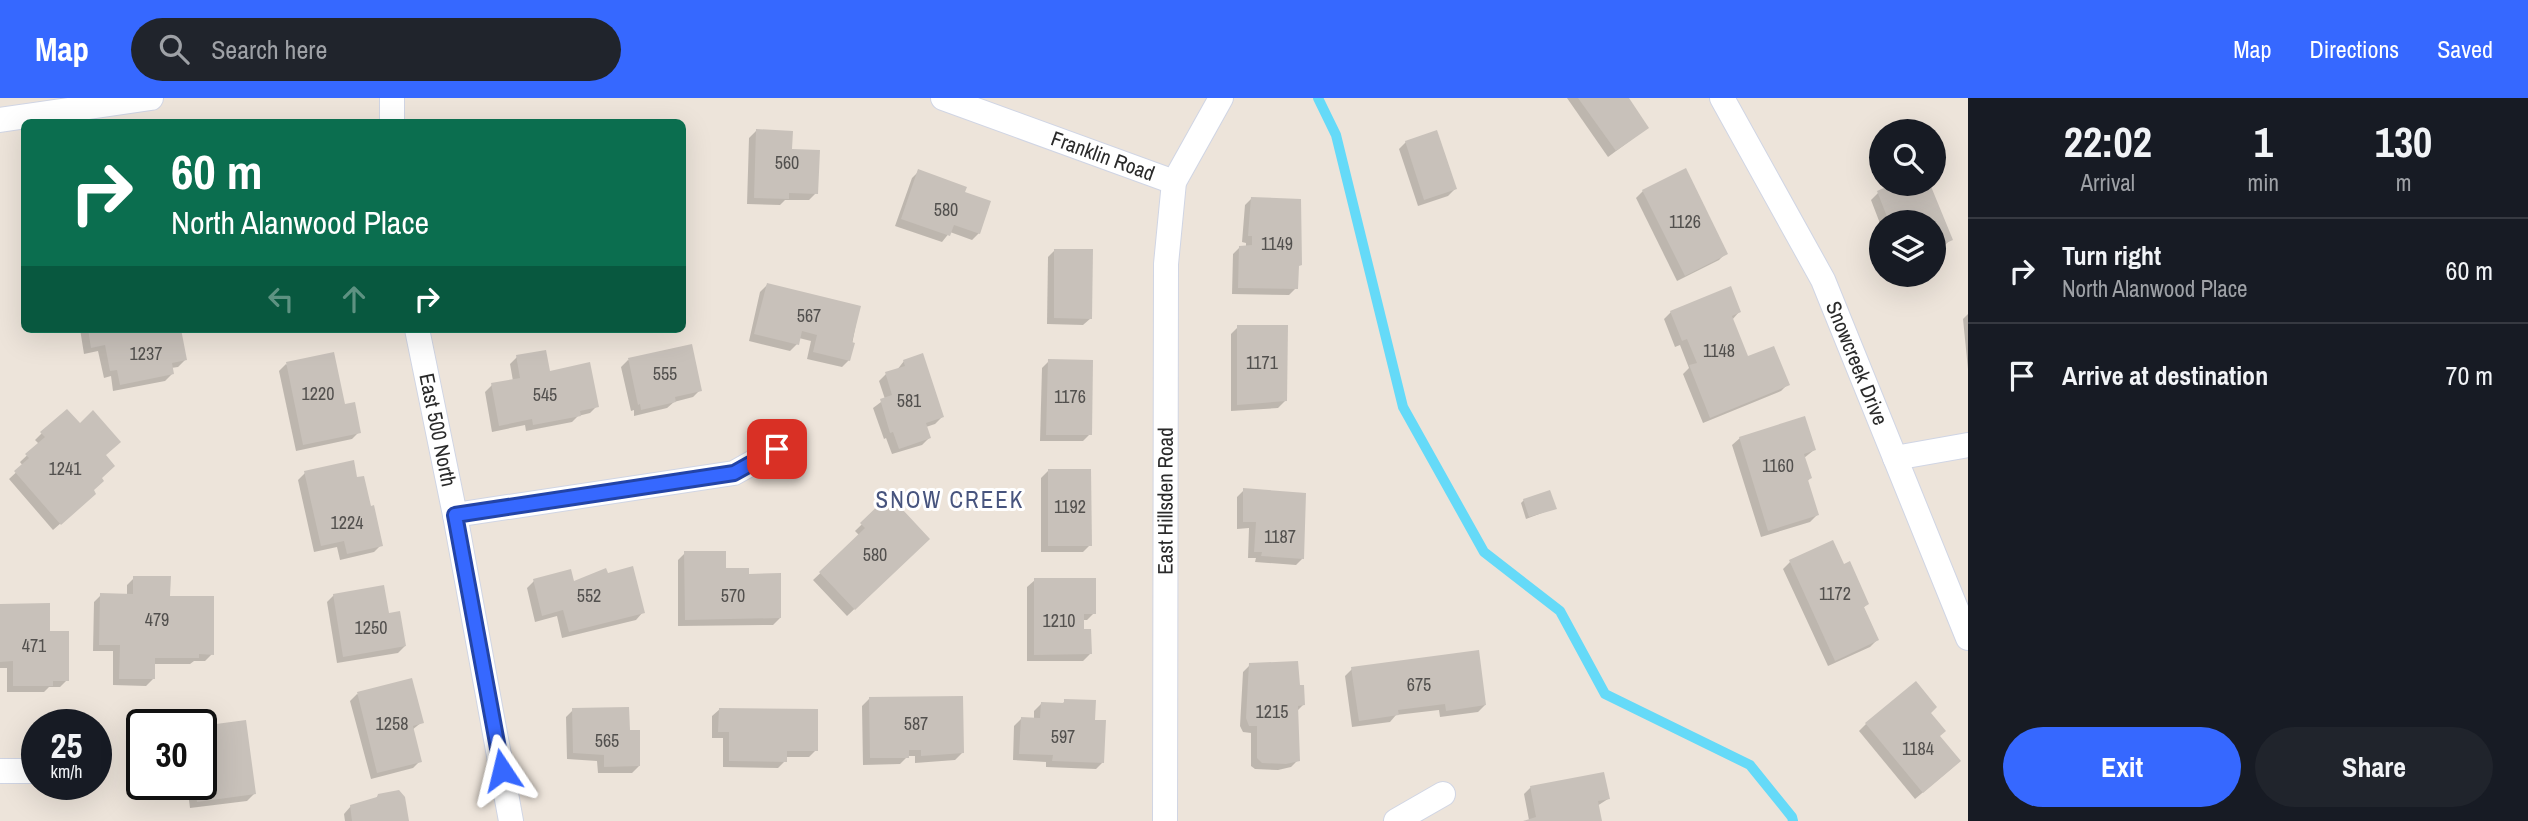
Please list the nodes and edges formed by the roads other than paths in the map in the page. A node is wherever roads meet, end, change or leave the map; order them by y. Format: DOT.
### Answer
graph roads {
  1 [pos="152,98"];
  2 [pos="392,98"];
  3 [pos="943,98"];
  4 [pos="1221,98"];
  5 [pos="1722,98"];
  6 [pos="391,119"];
  7 [pos="0,120"];
  8 [pos="1174,181"];
  9 [pos="418,333"];
  10 [pos="1968,445"];
  11 [pos="777,449"];
  12 [pos="1895,458"];
  13 [pos="455,515"];
  14 [pos="1968,638"];
  15 [pos="0,771"];
  16 [pos="21,771"];
  17 [pos="1443,794"];
  18 [pos="511,821"];
  19 [pos="1165,821"];
  20 [pos="1396,821"];
  1 -- 7 [label="street"];
  2 -- 6 [label="street"];
  3 -- 8 [label="street, Franklin Road"];
  4 -- 8 [label="street, Franklin Road"];
  5 -- 12 [label="street, Snowcreek Drive"];
  8 -- 19 [label="street, East Hillsden Road"];
  9 -- 13 [label="street, East 500 North"];
  10 -- 12 [label="street"];
  11 -- 13 [label="street"];
  12 -- 14 [label="street, Snowcreek Drive"];
  13 -- 18 [label="street, East 500 North"];
  15 -- 16 [label="street"];
  17 -- 20 [label="street"];
}
